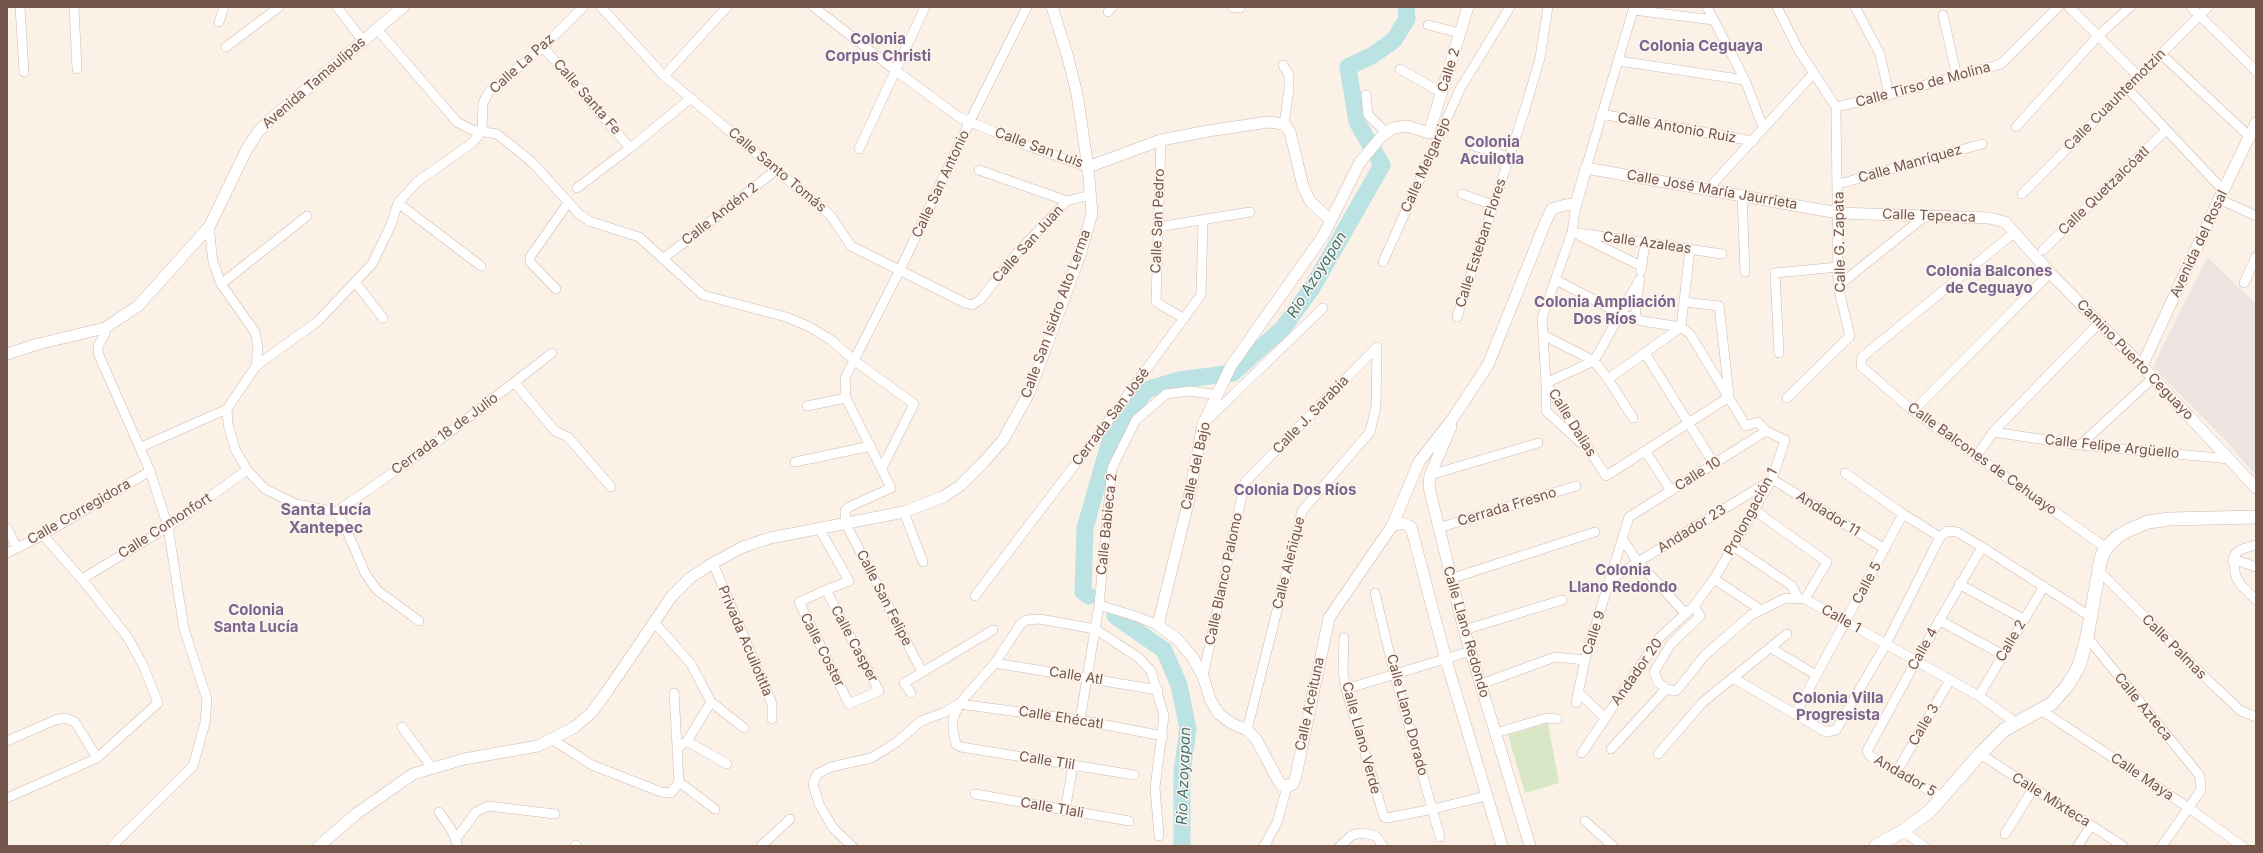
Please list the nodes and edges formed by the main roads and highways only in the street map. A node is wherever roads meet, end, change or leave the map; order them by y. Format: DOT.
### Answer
graph roads {
  1 [pos="2256,517"];
  2 [pos="1876,846"];
  1 -- 2 [label="main road"];
}
